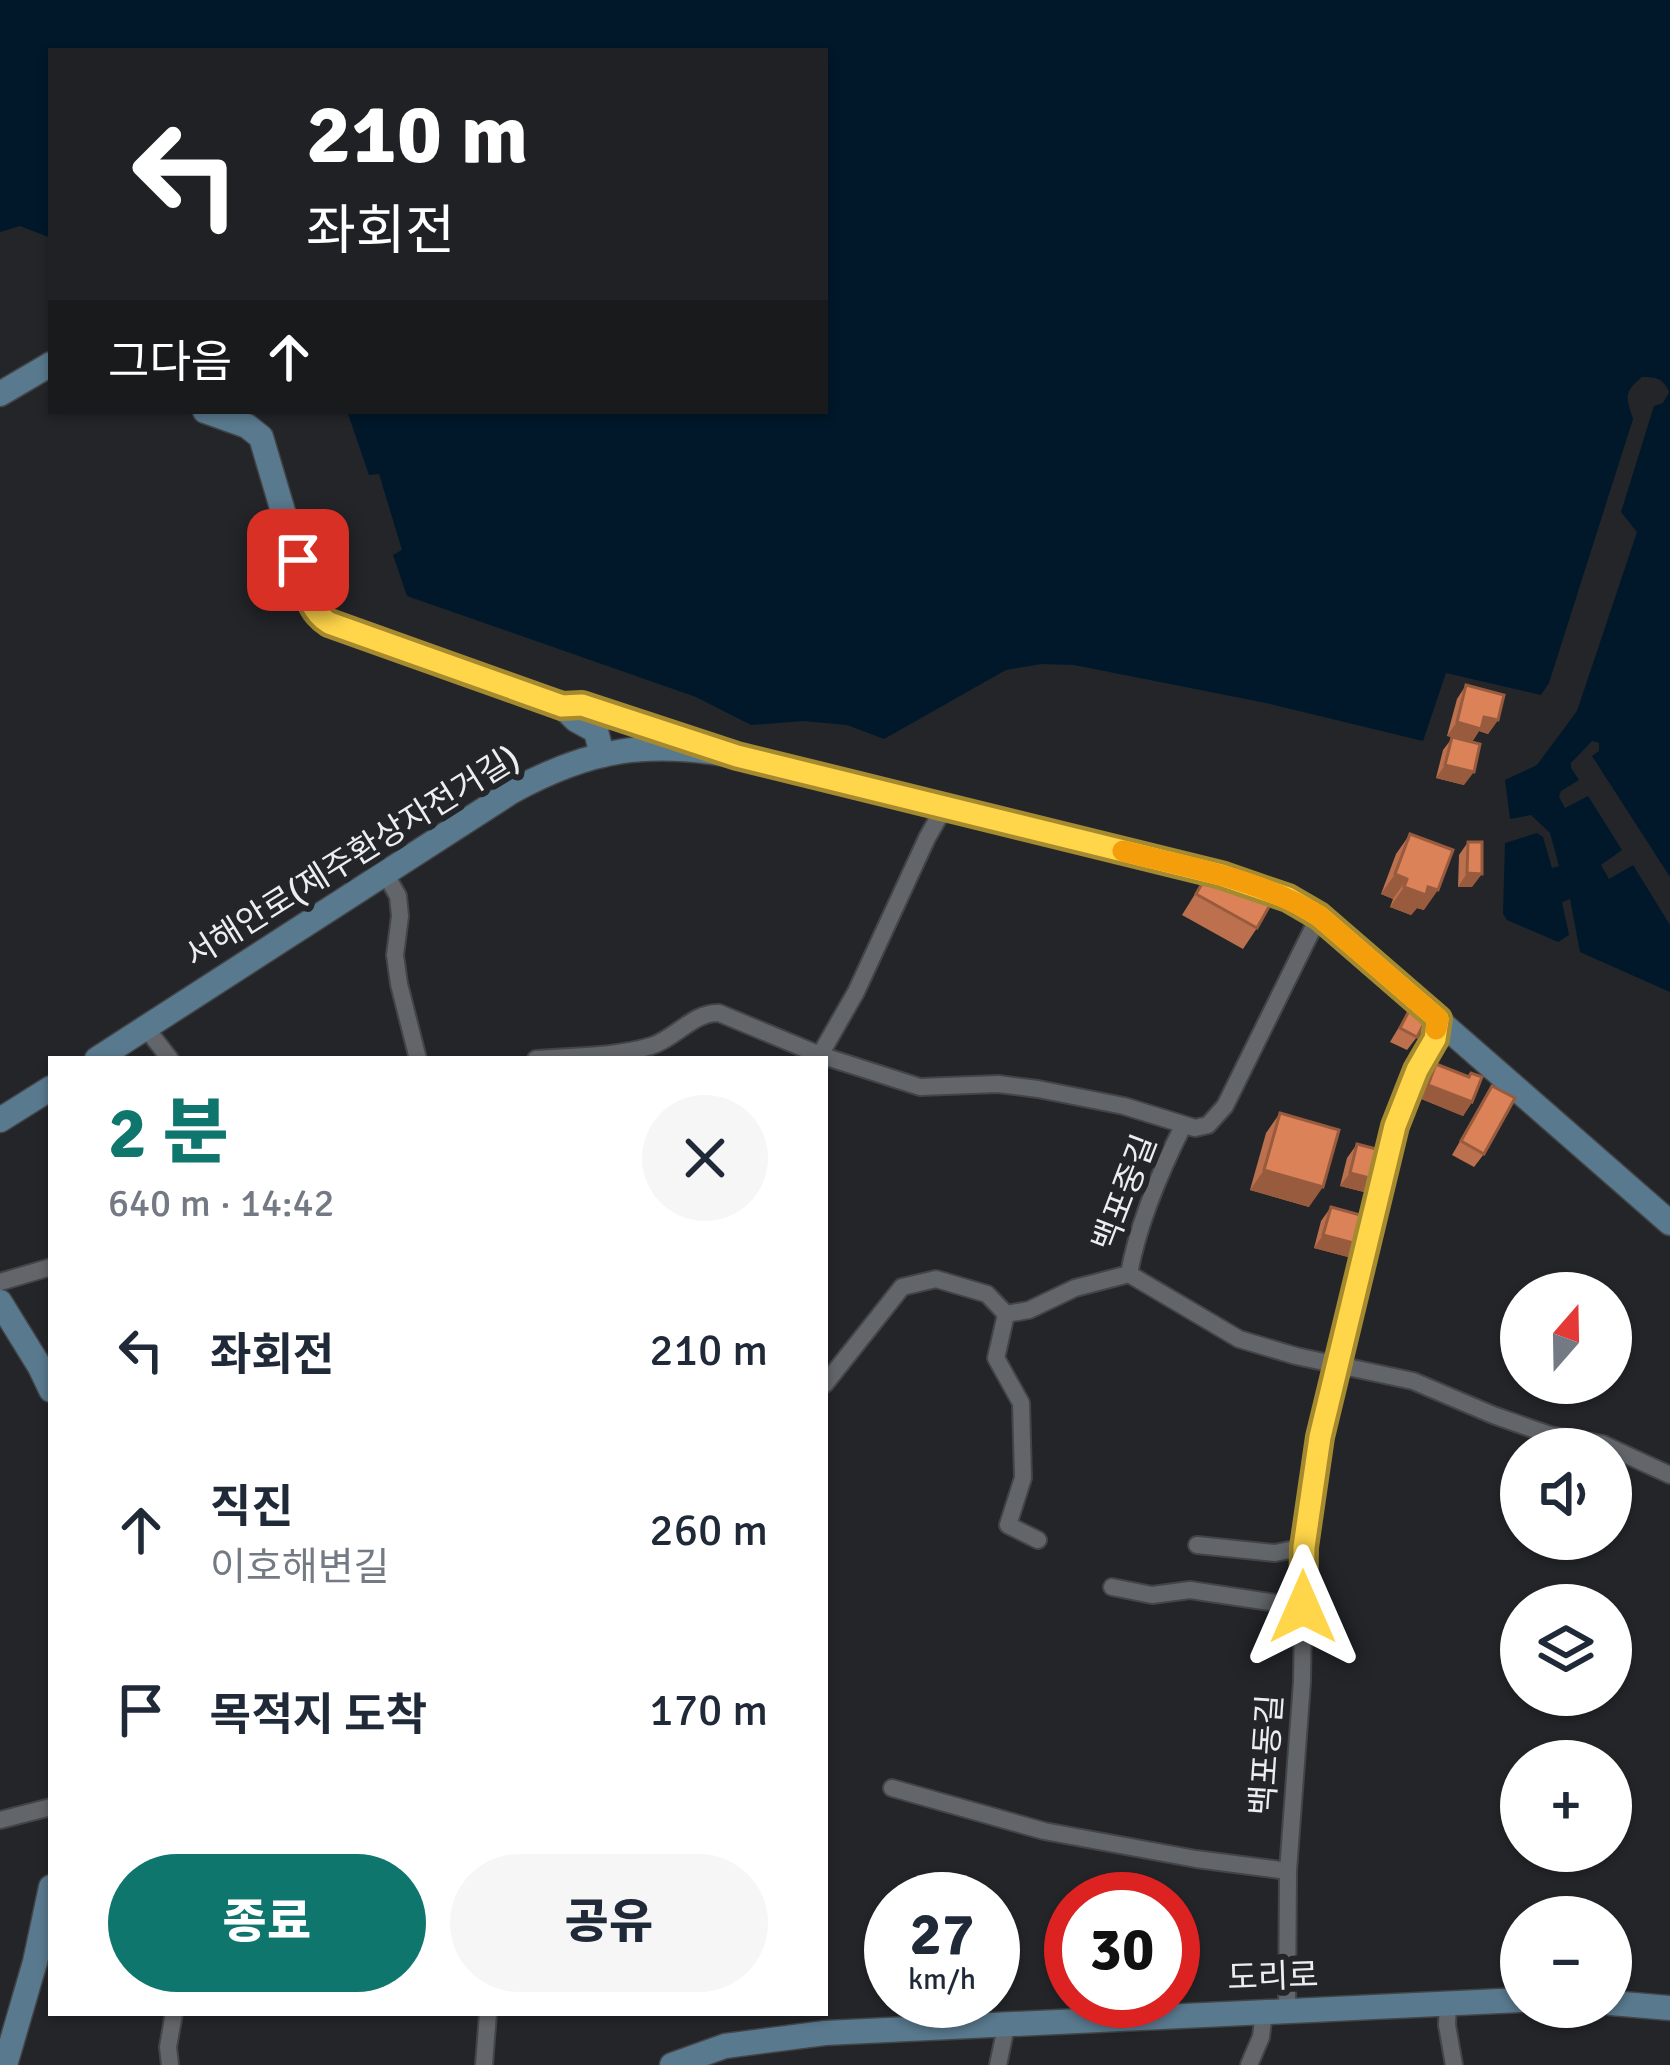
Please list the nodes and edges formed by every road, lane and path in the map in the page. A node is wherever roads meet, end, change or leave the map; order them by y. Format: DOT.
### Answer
graph roads {
  1 [pos="48,366"];
  2 [pos="0,394"];
  3 [pos="213,414"];
  4 [pos="562,706"];
  5 [pos="602,755"];
  6 [pos="737,756"];
  7 [pos="944,808"];
  8 [pos="386,875"];
  9 [pos="1319,916"];
  10 [pos="1438,1019"];
  11 [pos="146,1028"];
  12 [pos="820,1055"];
  13 [pos="102,1056"];
  14 [pos="168,1056"];
  15 [pos="417,1056"];
  16 [pos="580,1056"];
  17 [pos="823,1056"];
  18 [pos="828,1058"];
  19 [pos="48,1090"];
  20 [pos="4,1122"];
  21 [pos="1183,1126"];
  22 [pos="1670,1222"];
  23 [pos="48,1268"];
  24 [pos="1129,1274"];
  25 [pos="0,1282"];
  26 [pos="0,1302"];
  27 [pos="1006,1315"];
  28 [pos="1338,1364"];
  29 [pos="47,1373"];
  30 [pos="828,1380"];
  31 [pos="1670,1475"];
  32 [pos="1038,1540"];
  33 [pos="1197,1545"];
  34 [pos="1304,1547"];
  35 [pos="1112,1586"];
  36 [pos="1303,1607"];
  37 [pos="892,1788"];
  38 [pos="48,1808"];
  39 [pos="0,1820"];
  40 [pos="1288,1871"];
  41 [pos="48,1901"];
  42 [pos="1500,2001"];
  43 [pos="1448,2003"];
  44 [pos="1632,2005"];
  45 [pos="1670,2008"];
  46 [pos="1275,2010"];
  47 [pos="173,2016"];
  48 [pos="488,2016"];
  49 [pos="1020,2021"];
  50 [pos="917,2028"];
  51 [pos="1006,2028"];
  52 [pos="4,2065"];
  53 [pos="170,2065"];
  54 [pos="484,2065"];
  55 [pos="672,2065"];
  56 [pos="998,2065"];
  57 [pos="1250,2065"];
  58 [pos="1454,2065"];
  1 -- 2 [label="street"];
  3 -- 4 [label="street"];
  4 -- 5 [label="street"];
  4 -- 6 [label="street"];
  5 -- 6 [label="street, 서해안로(제주환상자전거길)"];
  5 -- 8 [label="street, 서해안로(제주환상자전거길)"];
  6 -- 7 [label="street, 서해안로(제주환상자전거길)"];
  7 -- 9 [label="street, 서해안로(제주환상자전거길)"];
  7 -- 12 [label="street"];
  8 -- 11 [label="street, 서해안로(제주환상자전거길)"];
  8 -- 15 [label="street"];
  9 -- 10 [label="street, 서해안로(제주환상자전거길)"];
  9 -- 21 [label="street"];
  10 -- 22 [label="street, 서해안로(제주환상자전거길)"];
  10 -- 28 [label="street, 백포동길"];
  11 -- 13 [label="street, 서해안로(제주환상자전거길)"];
  11 -- 14 [label="street"];
  12 -- 16 [label="street"];
  12 -- 17 [label="street"];
  18 -- 21 [label="street"];
  19 -- 20 [label="street"];
  21 -- 24 [label="street, 백포중길"];
  23 -- 25 [label="street"];
  24 -- 27 [label="street, 백포중길"];
  24 -- 28 [label="street"];
  26 -- 29 [label="street"];
  27 -- 30 [label="street"];
  27 -- 32 [label="street"];
  28 -- 31 [label="street"];
  28 -- 34 [label="street, 백포동길"];
  33 -- 34 [label="street"];
  34 -- 36 [label="street, 백포동길"];
  35 -- 36 [label="street"];
  36 -- 40 [label="street, 백포동길"];
  37 -- 40 [label="street"];
  38 -- 39 [label="street"];
  40 -- 46 [label="street, 백포동길"];
  41 -- 52 [label="street"];
  42 -- 43 [label="street, 도리로"];
  43 -- 46 [label="street, 도리로"];
  43 -- 58 [label="street"];
  44 -- 45 [label="street"];
  46 -- 49 [label="street, 도리로"];
  46 -- 57 [label="street, 백포동길"];
  47 -- 53 [label="street"];
  48 -- 54 [label="street"];
  50 -- 55 [label="street, 도리로"];
  51 -- 56 [label="street"];
}
